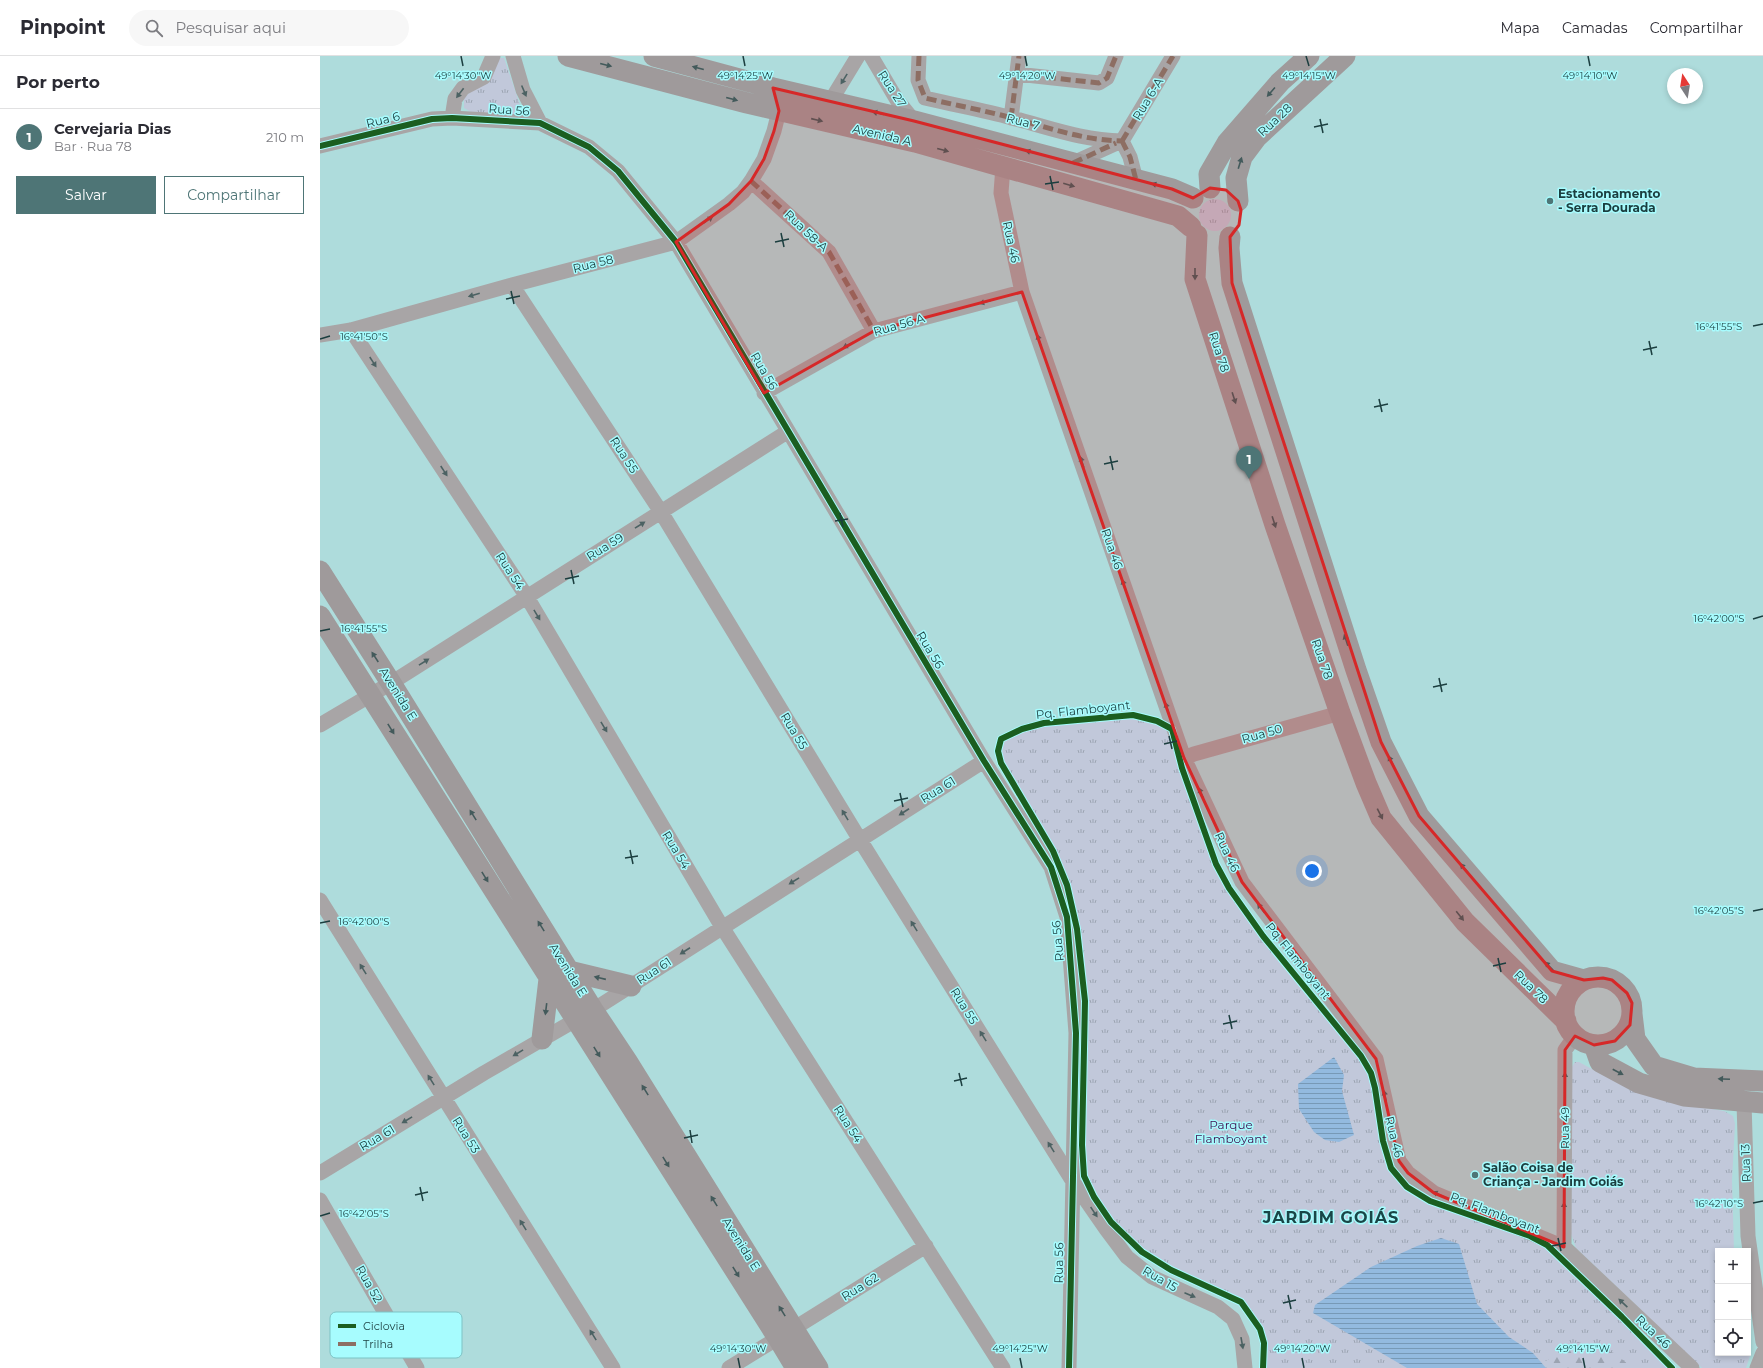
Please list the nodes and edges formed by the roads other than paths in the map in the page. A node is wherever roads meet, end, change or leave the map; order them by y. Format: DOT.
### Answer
graph roads {
  1 [pos="494,56"];
  2 [pos="513,56"];
  3 [pos="568,56"];
  4 [pos="654,56"];
  5 [pos="858,56"];
  6 [pos="871,56"];
  7 [pos="919,56"];
  8 [pos="1019,56"];
  9 [pos="1116,56"];
  10 [pos="1173,56"];
  11 [pos="1309,56"];
  12 [pos="1345,56"];
  13 [pos="1016,74"];
  14 [pos="773,88"];
  15 [pos="830,102"];
  16 [pos="779,111"];
  17 [pos="452,118"];
  18 [pos="1011,118"];
  19 [pos="914,121"];
  20 [pos="540,123"];
  21 [pos="1122,142"];
  22 [pos="320,146"];
  23 [pos="1073,163"];
  24 [pos="1003,166"];
  25 [pos="1136,180"];
  26 [pos="751,181"];
  27 [pos="1202,193"];
  28 [pos="1238,202"];
  29 [pos="1194,231"];
  30 [pos="1230,237"];
  31 [pos="676,242"];
  32 [pos="512,284"];
  33 [pos="1022,292"];
  34 [pos="351,330"];
  35 [pos="874,331"];
  36 [pos="320,335"];
  37 [pos="764,392"];
  38 [pos="787,432"];
  39 [pos="661,512"];
  40 [pos="320,571"];
  41 [pos="526,597"];
  42 [pos="320,616"];
  43 [pos="391,683"];
  44 [pos="370,696"];
  45 [pos="1340,713"];
  46 [pos="320,725"];
  47 [pos="1184,758"];
  48 [pos="984,761"];
  49 [pos="860,840"];
  50 [pos="320,900"];
  51 [pos="722,927"];
  52 [pos="569,971"];
  53 [pos="550,979"];
  54 [pos="1584,980"];
  55 [pos="631,986"];
  56 [pos="584,1014"];
  57 [pos="1632,1014"];
  58 [pos="1570,1028"];
  59 [pos="542,1039"];
  60 [pos="1594,1045"];
  61 [pos="1763,1082"];
  62 [pos="443,1098"];
  63 [pos="1754,1103"];
  64 [pos="320,1173"];
  65 [pos="1072,1180"];
  66 [pos="320,1200"];
  67 [pos="926,1246"];
  68 [pos="1564,1247"];
  69 [pos="385,1312"];
  70 [pos="786,1333"];
  71 [pos="1763,1342"];
  72 [pos="1763,1353"];
  73 [pos="411,1358"];
  74 [pos="417,1368"];
  75 [pos="613,1368"];
  76 [pos="729,1368"];
  77 [pos="796,1368"];
  78 [pos="818,1368"];
  79 [pos="1003,1368"];
  80 [pos="1068,1368"];
  81 [pos="1245,1368"];
  82 [pos="1692,1368"];
  83 [pos="1757,1368"];
  1 -- 17 [label="street, one-way"];
  2 -- 20 [label="street, Rua 56, one-way"];
  3 -- 16 [label="main road, Avenida A, one-way"];
  14 -- 4 [label="main road, Avenida A, one-way"];
  5 -- 15 [label="street, one-way"];
  6 -- 19 [label="street, Rua 27"];
  7 -- 18 [label="street, Rua 7"];
  8 -- 13 [label="street"];
  9 -- 13 [label="street"];
  10 -- 21 [label="street, Rua 6-A"];
  11 -- 27 [label="main road, Rua 28, one-way"];
  28 -- 12 [label="main road, Rua 28, one-way"];
  13 -- 18 [label="street"];
  14 -- 15 [label="main road, Avenida A"];
  14 -- 16 [label="street, Rua 58"];
  19 -- 15 [label="main road, Avenida A, one-way"];
  16 -- 24 [label="main road, Avenida A, one-way"];
  16 -- 26 [label="street, Rua 58"];
  17 -- 20 [label="street, Rua 56"];
  17 -- 22 [label="street, Rua 6"];
  18 -- 21 [label="street, Rua 7"];
  23 -- 19 [label="main road, Avenida A, one-way"];
  20 -- 31 [label="street, Rua 56"];
  21 -- 23 [label="street"];
  21 -- 25 [label="street"];
  23 -- 25 [label="main road, Avenida A"];
  24 -- 29 [label="main road, Avenida A, one-way"];
  24 -- 33 [label="street, Rua 46"];
  27 -- 25 [label="main road, Avenida A, one-way"];
  31 -- 26 [label="street, Rua 58, one-way"];
  26 -- 35 [label="street, Rua 58-A"];
  27 -- 28 [label="main road"];
  27 -- 29 [label="main road"];
  28 -- 30 [label="main road"];
  29 -- 30 [label="main road"];
  29 -- 45 [label="main road, Rua 78, one-way"];
  54 -- 30 [label="main road, one-way"];
  31 -- 32 [label="street, Rua 58"];
  31 -- 37 [label="street, Rua 56"];
  32 -- 34 [label="street, Rua 58, one-way"];
  32 -- 39 [label="street, Rua 55"];
  33 -- 35 [label="street, Rua 56 A, one-way"];
  47 -- 33 [label="street, Rua 46, one-way"];
  34 -- 36 [label="street, Rua 58"];
  34 -- 41 [label="street, Rua 54, one-way"];
  35 -- 37 [label="street, Rua 56 A, one-way"];
  37 -- 38 [label="street, Rua 56"];
  38 -- 39 [label="street, Rua 59"];
  38 -- 48 [label="street, Rua 56"];
  41 -- 39 [label="street, Rua 59, one-way"];
  49 -- 39 [label="street, Rua 55, one-way"];
  43 -- 40 [label="main road, Avenida E, one-way"];
  43 -- 41 [label="street, Rua 59, one-way"];
  41 -- 51 [label="street, Rua 54, one-way"];
  42 -- 44 [label="main road, Avenida E"];
  43 -- 44 [label="street, Rua 59"];
  52 -- 43 [label="main road, Avenida E, one-way"];
  44 -- 46 [label="street, Rua 59"];
  44 -- 53 [label="main road, Avenida E, one-way"];
  45 -- 47 [label="street, Rua 50"];
  45 -- 58 [label="main road, Rua 78, one-way"];
  68 -- 47 [label="street, Rua 46, one-way"];
  48 -- 49 [label="street, Rua 61, one-way"];
  48 -- 65 [label="street, Rua 56"];
  49 -- 51 [label="street, Rua 61, one-way"];
  65 -- 49 [label="street, Rua 55, one-way"];
  62 -- 50 [label="street, Rua 53, one-way"];
  51 -- 55 [label="street, Rua 61, one-way"];
  51 -- 67 [label="street, Rua 54"];
  55 -- 52 [label="main road, one-way"];
  52 -- 56 [label="main road, Avenida E"];
  53 -- 56 [label="main road, Avenida E"];
  53 -- 59 [label="main road, one-way"];
  54 -- 57 [label="main road"];
  54 -- 58 [label="main road"];
  55 -- 56 [label="street, Rua 61"];
  56 -- 59 [label="street, Rua 61"];
  56 -- 70 [label="main road, Avenida E"];
  57 -- 60 [label="main road"];
  61 -- 57 [label="main road, one-way"];
  58 -- 60 [label="main road"];
  68 -- 58 [label="street, Rua 49, one-way"];
  59 -- 62 [label="street, Rua 61, one-way"];
  60 -- 63 [label="main road, one-way"];
  62 -- 64 [label="street, Rua 61, one-way"];
  75 -- 62 [label="street, Rua 53, one-way"];
  63 -- 71 [label="street, Rua 13"];
  65 -- 80 [label="street, Rua 56"];
  65 -- 81 [label="street, Rua 15, one-way"];
  66 -- 69 [label="street, Rua 52"];
  67 -- 70 [label="street, Rua 62"];
  67 -- 79 [label="street, Rua 54"];
  82 -- 68 [label="street, Rua 46, one-way"];
  70 -- 76 [label="street, Rua 62"];
  70 -- 77 [label="main road, Avenida E"];
  70 -- 78 [label="main road, Avenida E"];
  72 -- 83 [label="street"];
  73 -- 74 [label="street, Rua 52"];
}
